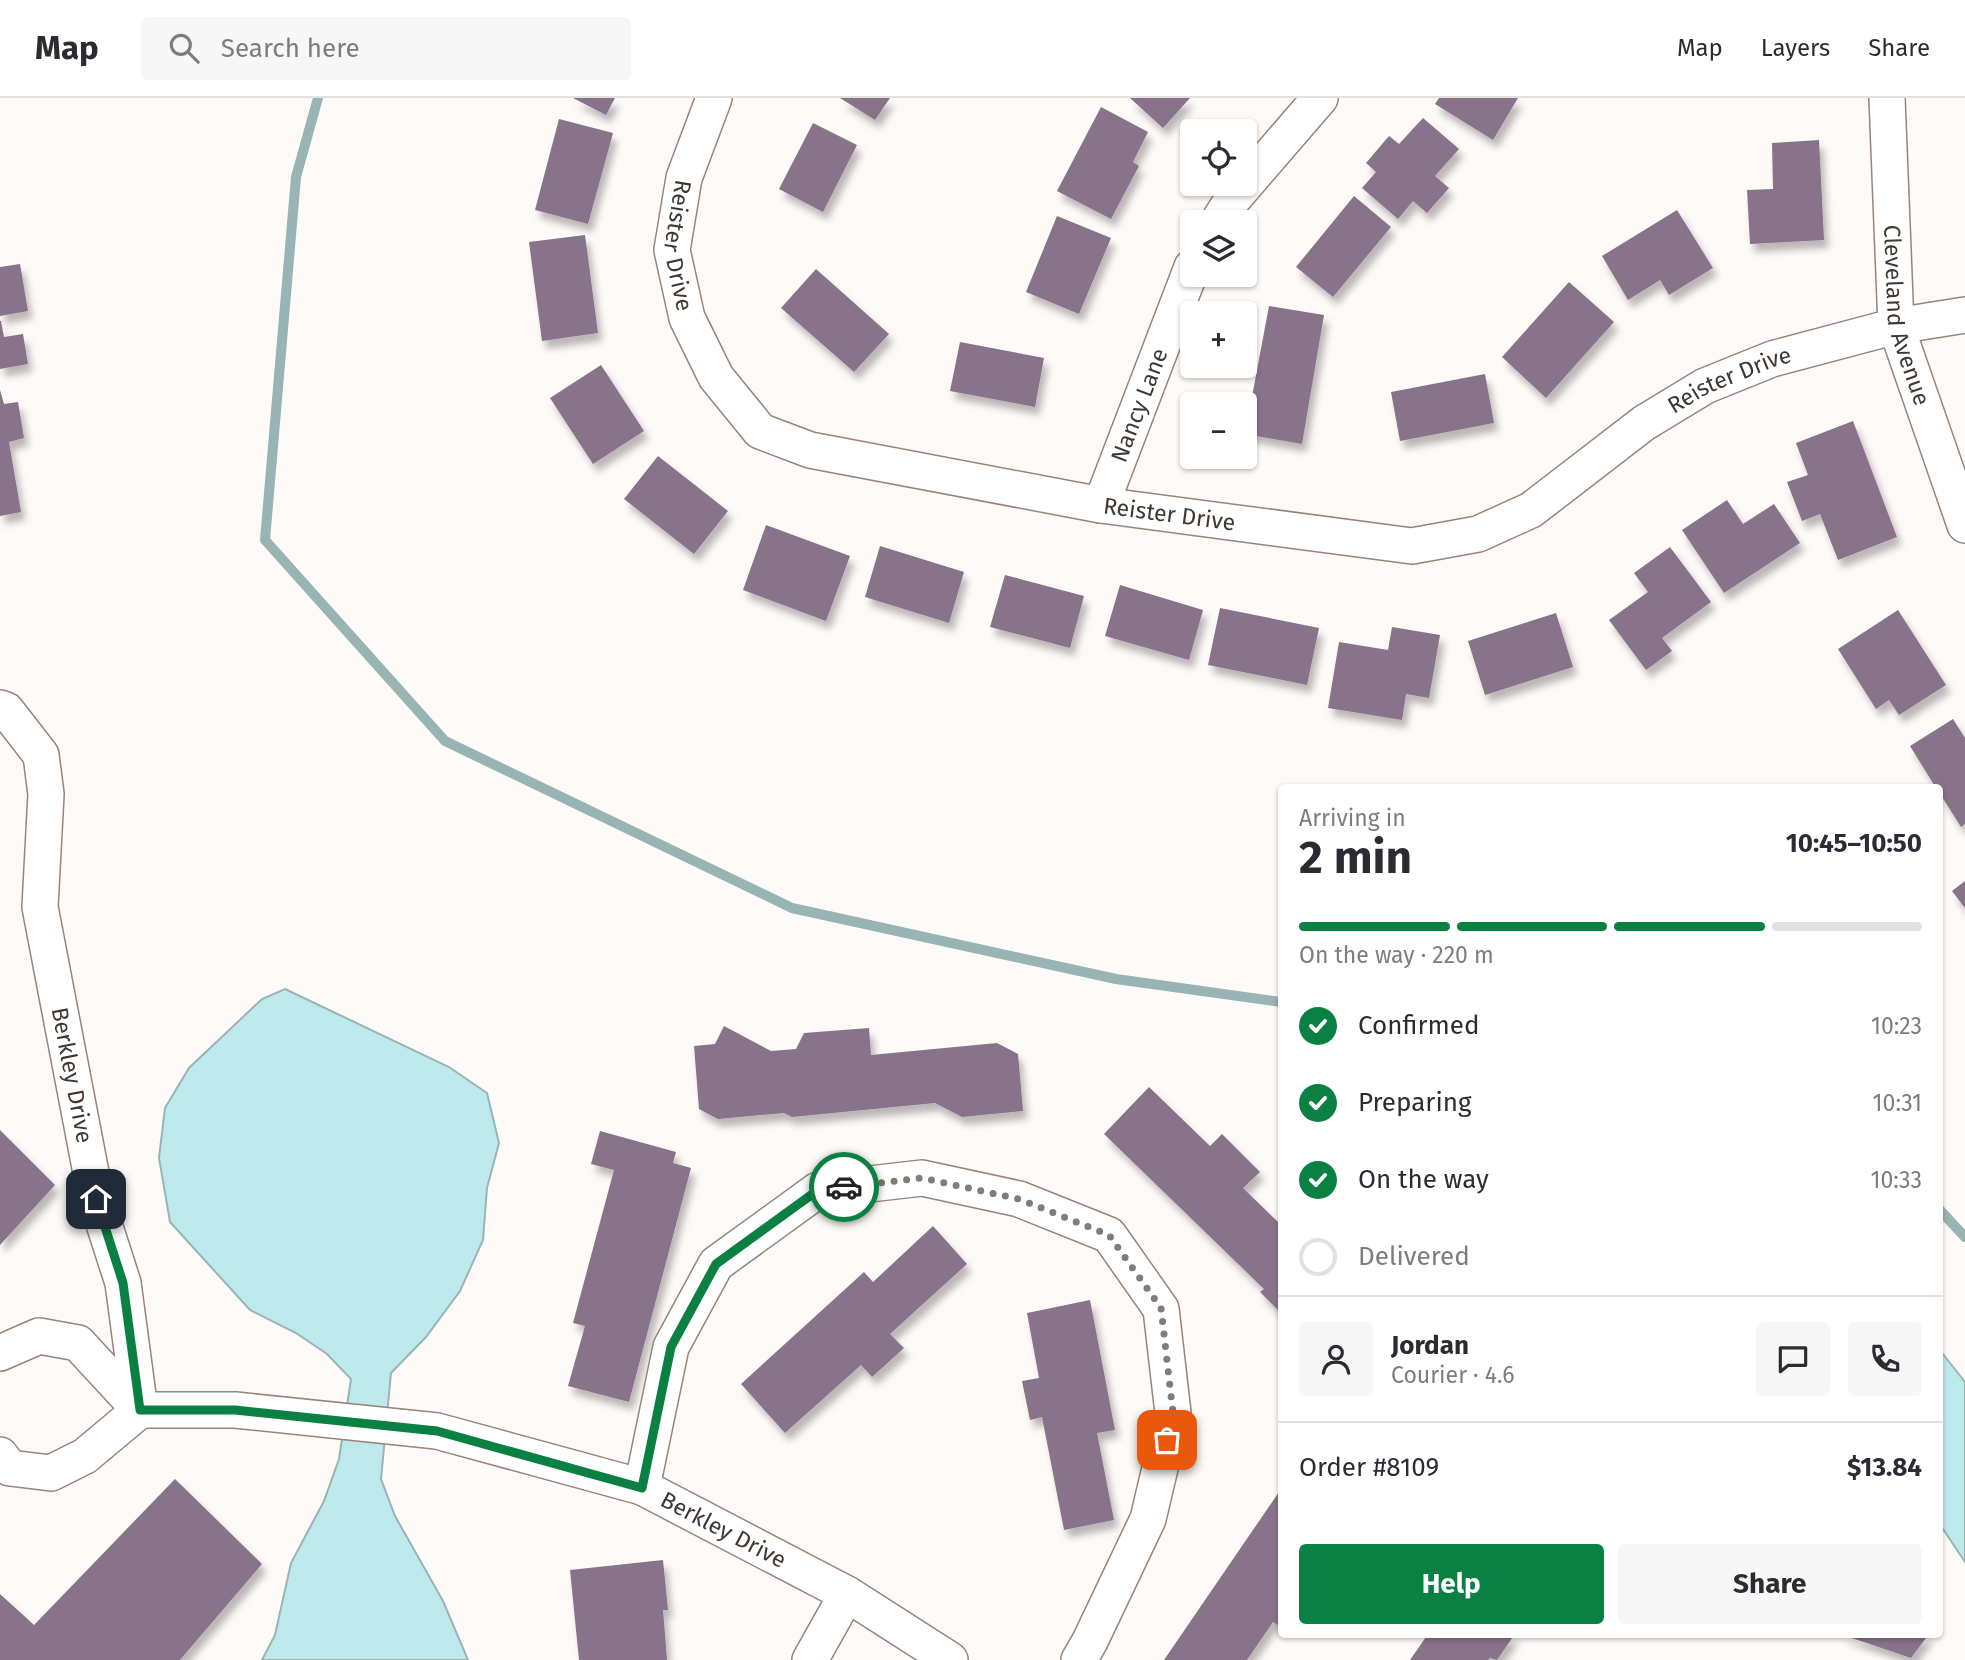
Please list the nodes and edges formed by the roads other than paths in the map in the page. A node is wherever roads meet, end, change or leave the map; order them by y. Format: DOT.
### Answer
graph roads {
  1 [pos="714,98"];
  2 [pos="1320,98"];
  3 [pos="1887,98"];
  4 [pos="1226,210"];
  5 [pos="1184,287"];
  6 [pos="1965,315"];
  7 [pos="1896,326"];
  8 [pos="1101,505"];
  9 [pos="1965,525"];
  10 [pos="0,708"];
  11 [pos="0,1353"];
  12 [pos="140,1410"];
  13 [pos="0,1455"];
  14 [pos="642,1488"];
  15 [pos="847,1594"];
  16 [pos="810,1660"];
  17 [pos="950,1660"];
  18 [pos="1079,1660"];
  1 -- 8 [label="street, Reister Drive"];
  2 -- 4 [label="street"];
  3 -- 7 [label="street, Cleveland Avenue"];
  5 -- 8 [label="street, Nancy Lane"];
  6 -- 7 [label="street, Reister Drive"];
  7 -- 8 [label="street, Reister Drive"];
  7 -- 9 [label="street, Cleveland Avenue"];
  10 -- 12 [label="street, Berkley Drive"];
  11 -- 12 [label="street"];
  12 -- 13 [label="street"];
  12 -- 14 [label="street, Berkley Drive"];
  14 -- 15 [label="street, Berkley Drive"];
  14 -- 18 [label="street"];
  15 -- 16 [label="street"];
  15 -- 17 [label="street, Berkley Drive"];
}
